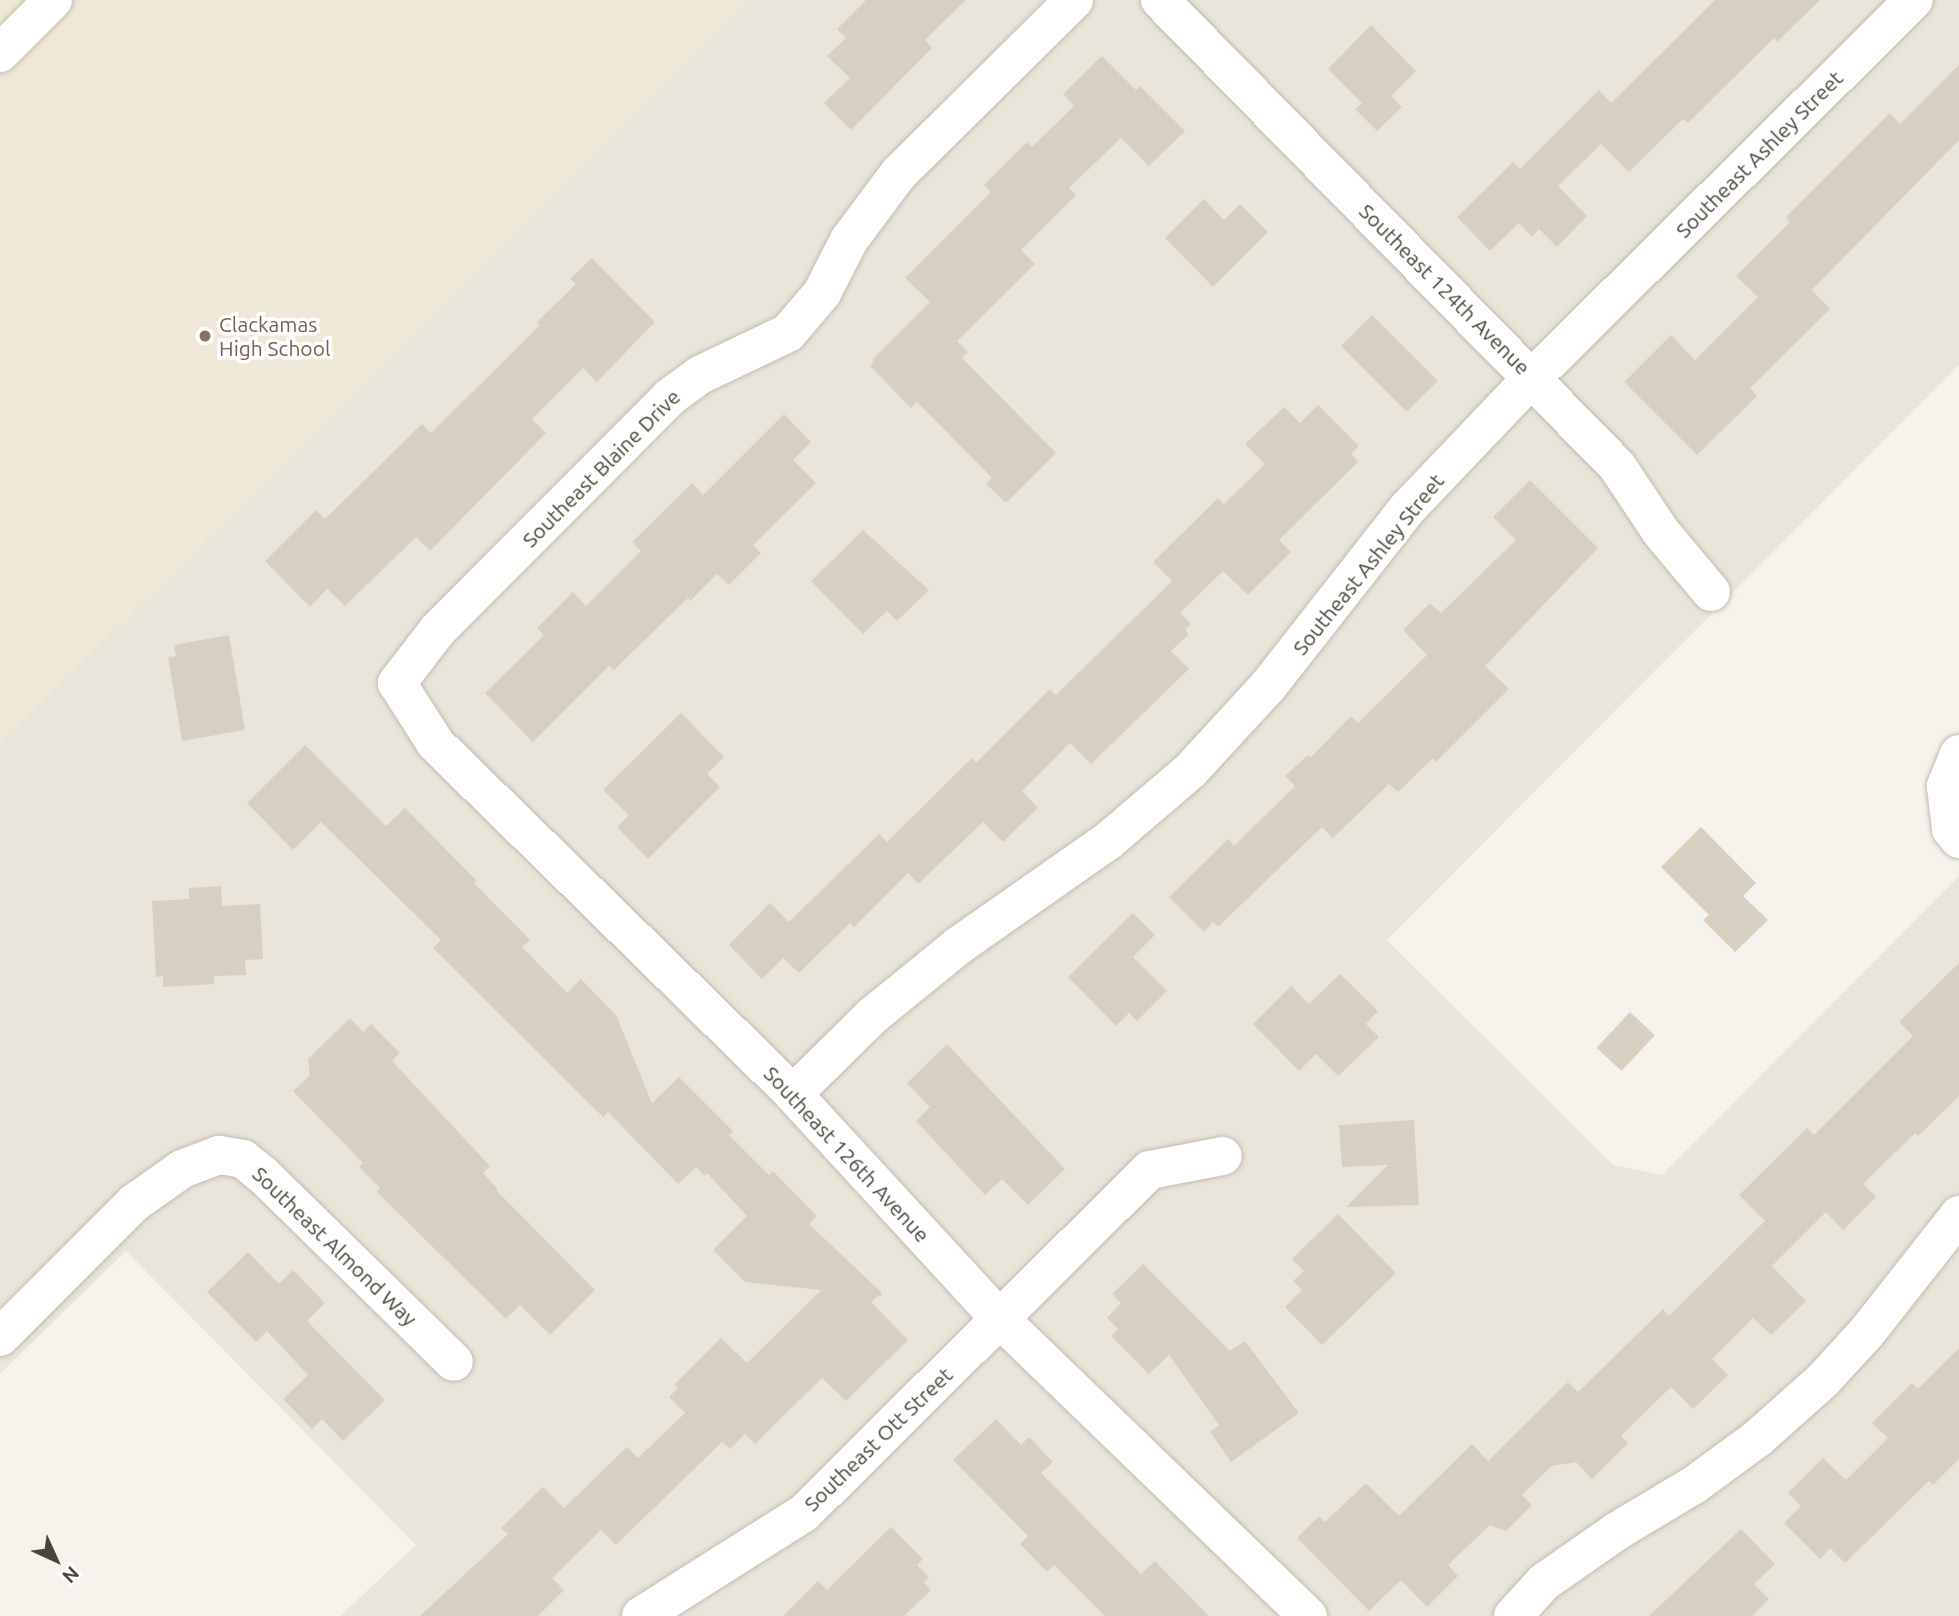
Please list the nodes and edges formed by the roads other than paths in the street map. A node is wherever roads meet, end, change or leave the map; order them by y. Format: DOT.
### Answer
graph roads {
  1 [pos="53,0"];
  2 [pos="1073,0"];
  3 [pos="1160,0"];
  4 [pos="1914,0"];
  5 [pos="0,53"];
  6 [pos="1532,378"];
  7 [pos="1711,592"];
  8 [pos="397,683"];
  9 [pos="1959,754"];
  10 [pos="1959,839"];
  11 [pos="793,1094"];
  12 [pos="1223,1156"];
  13 [pos="1959,1215"];
  14 [pos="1000,1319"];
  15 [pos="0,1337"];
  16 [pos="454,1362"];
  17 [pos="640,1616"];
  18 [pos="1308,1616"];
  19 [pos="1513,1616"];
  1 -- 5 [label="street"];
  2 -- 8 [label="street, Southeast Blaine Drive"];
  3 -- 6 [label="street, Southeast 124th Avenue"];
  4 -- 6 [label="street, Southeast Ashley Street"];
  6 -- 7 [label="street, Southeast 124th Avenue"];
  6 -- 11 [label="street, Southeast Ashley Street"];
  8 -- 11 [label="street, Southeast 126th Avenue"];
  9 -- 10 [label="street"];
  11 -- 14 [label="street, Southeast 126th Avenue"];
  12 -- 14 [label="street, Southeast Ott Street"];
  13 -- 19 [label="street"];
  14 -- 17 [label="street, Southeast Ott Street"];
  14 -- 18 [label="street, Southeast 126th Avenue"];
  15 -- 16 [label="street, Southeast Almond Way"];
}
